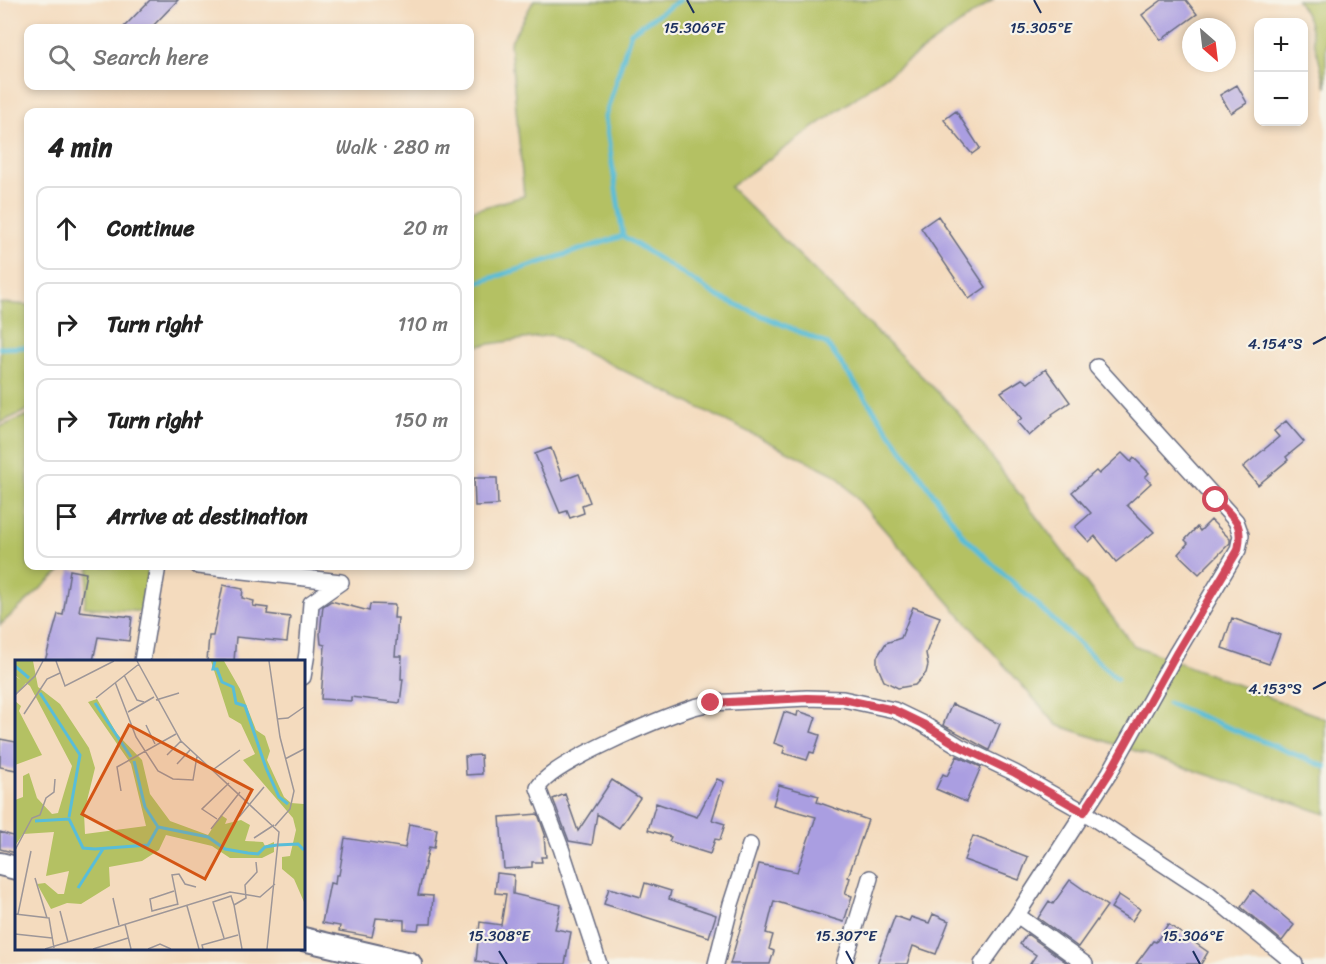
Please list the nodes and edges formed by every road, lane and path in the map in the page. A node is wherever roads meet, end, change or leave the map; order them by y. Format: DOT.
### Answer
graph roads {
  1 [pos="1097,367"];
  2 [pos="157,570"];
  3 [pos="234,570"];
  4 [pos="142,660"];
  5 [pos="304,671"];
  6 [pos="1084,812"];
  7 [pos="750,845"];
  8 [pos="0,864"];
  9 [pos="15,868"];
  10 [pos="870,878"];
  11 [pos="1017,915"];
  12 [pos="304,939"];
  13 [pos="410,964"];
  14 [pos="599,964"];
  15 [pos="716,964"];
  16 [pos="844,964"];
  17 [pos="982,964"];
  18 [pos="1085,964"];
  19 [pos="1295,964"];
  1 -- 6 [label="street"];
  2 -- 4 [label="street"];
  3 -- 5 [label="street"];
  6 -- 11 [label="street"];
  6 -- 14 [label="street"];
  6 -- 19 [label="street"];
  7 -- 15 [label="street"];
  8 -- 9 [label="street"];
  10 -- 16 [label="street"];
  11 -- 17 [label="street"];
  11 -- 18 [label="street"];
  12 -- 13 [label="street"];
}
